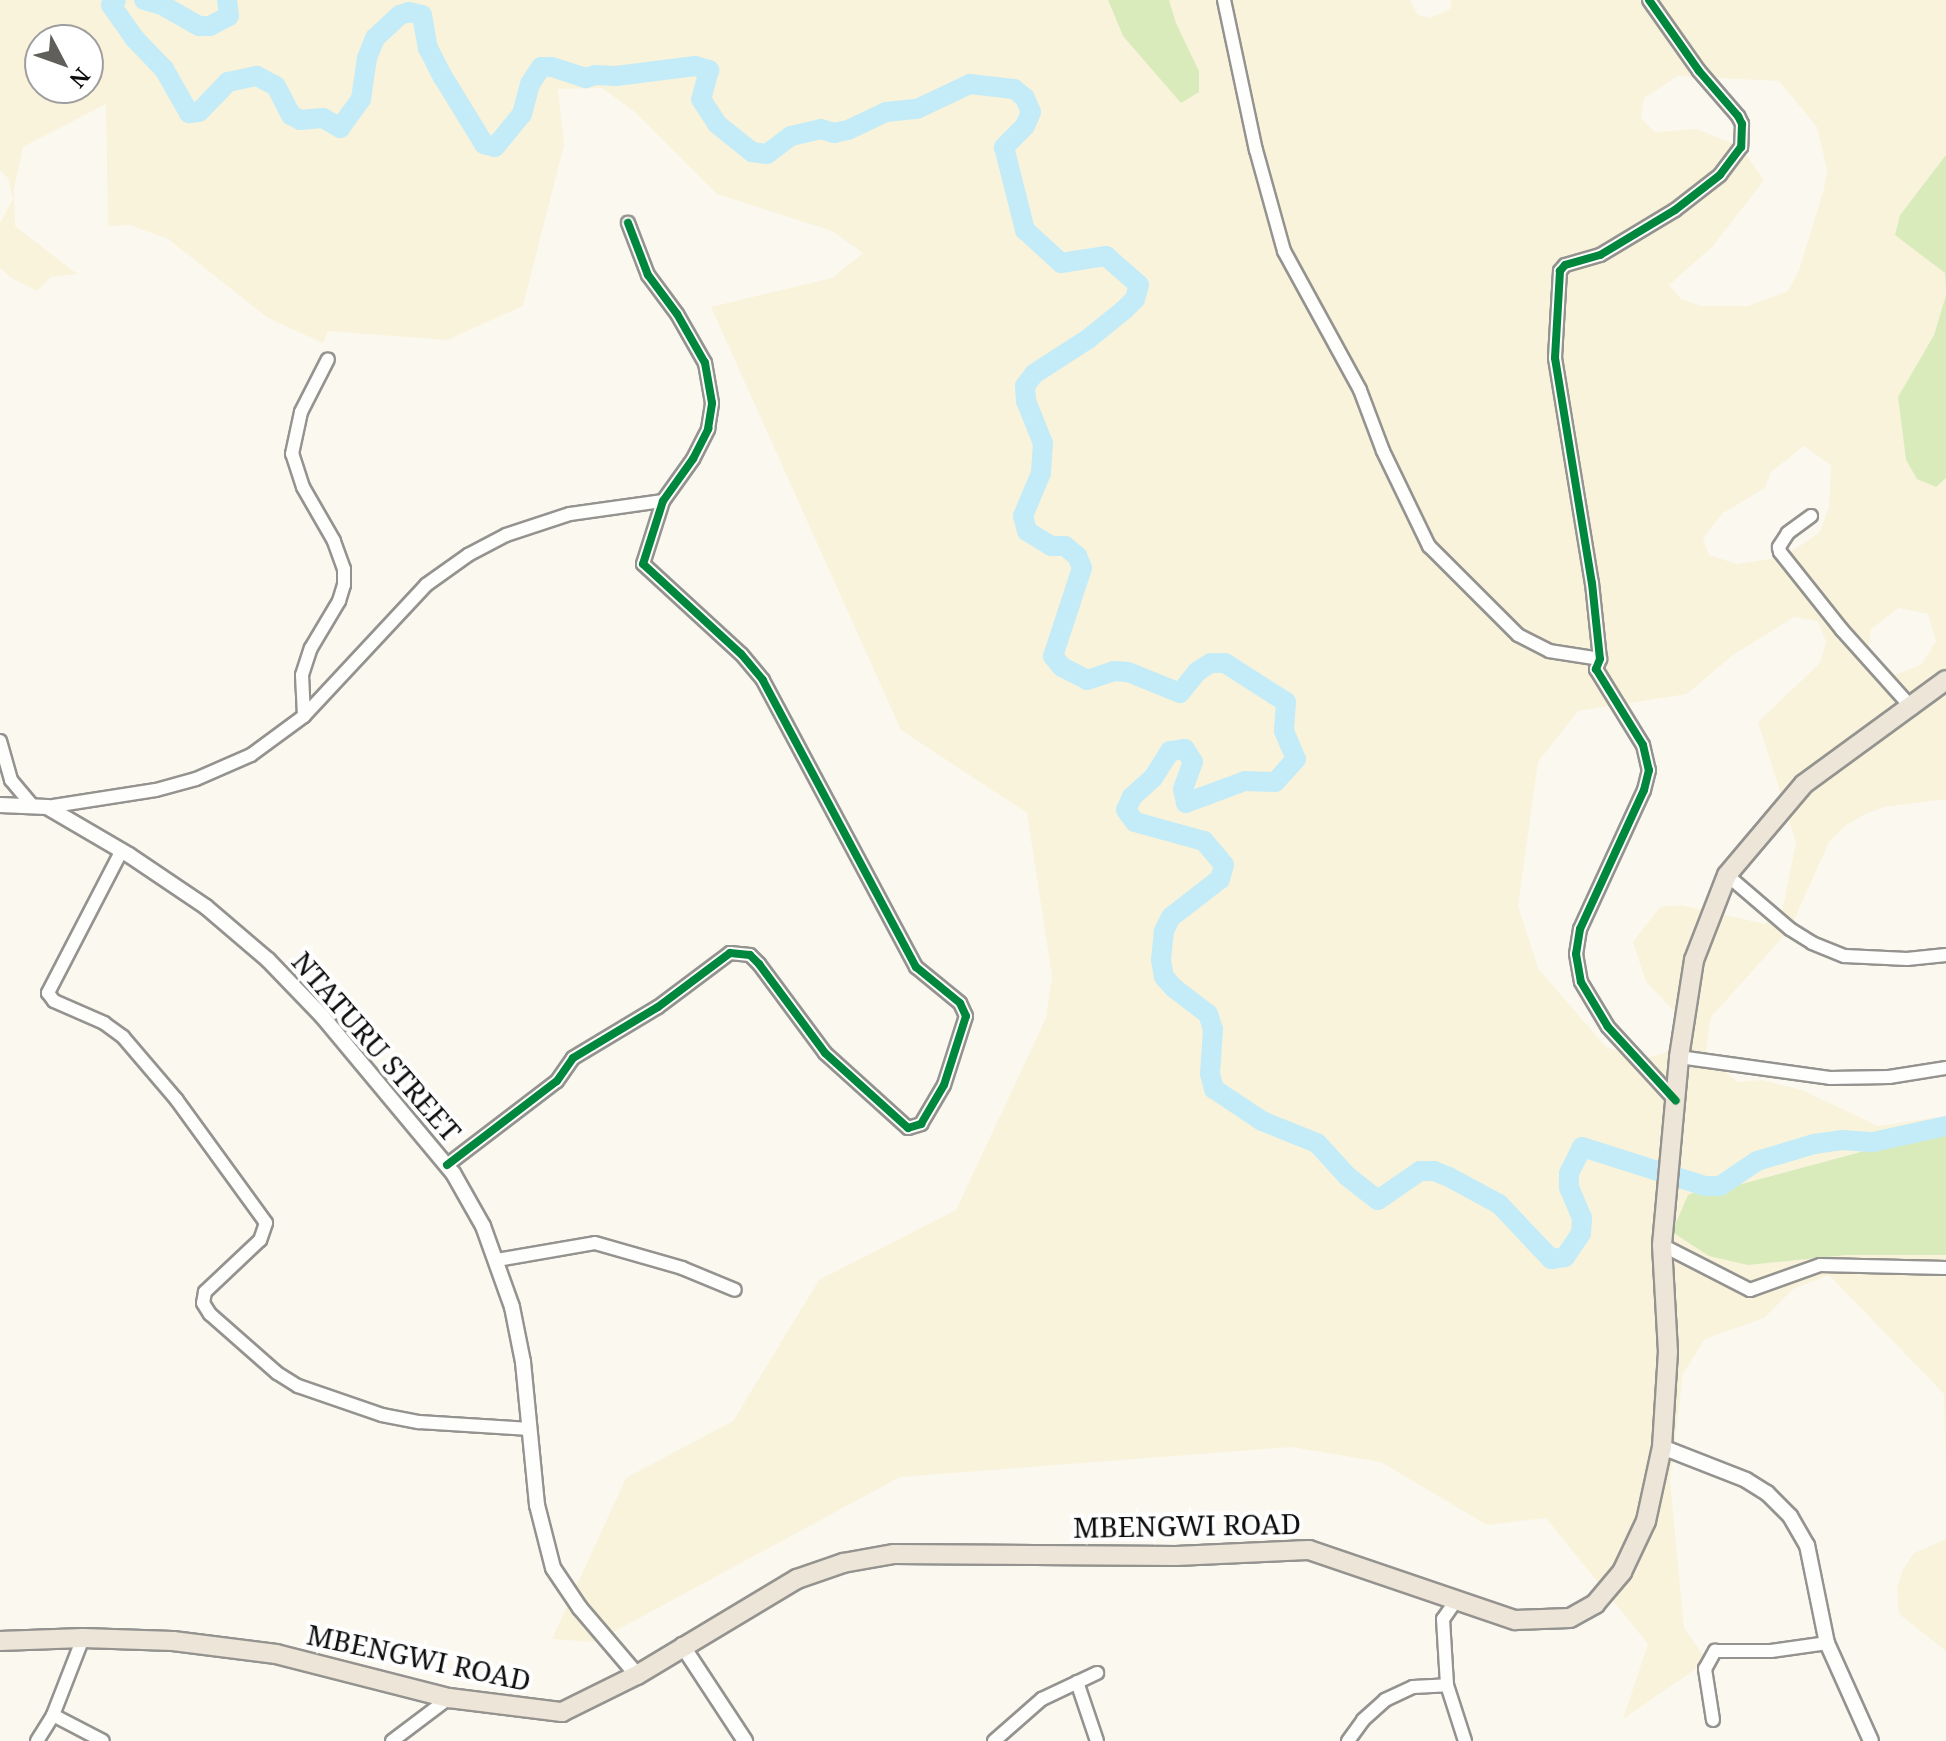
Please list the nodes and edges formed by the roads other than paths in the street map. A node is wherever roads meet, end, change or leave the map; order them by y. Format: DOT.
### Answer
graph roads {
  1 [pos="1224,0"];
  2 [pos="1649,0"];
  3 [pos="628,223"];
  4 [pos="328,359"];
  5 [pos="663,501"];
  6 [pos="1811,516"];
  7 [pos="1600,659"];
  8 [pos="1946,680"];
  9 [pos="1912,708"];
  10 [pos="304,716"];
  11 [pos="0,741"];
  12 [pos="0,805"];
  13 [pos="40,806"];
  14 [pos="122,850"];
  15 [pos="1727,875"];
  16 [pos="1946,955"];
  17 [pos="1679,1057"];
  18 [pos="1946,1068"];
  19 [pos="1676,1101"];
  20 [pos="447,1165"];
  21 [pos="1662,1245"];
  22 [pos="497,1260"];
  23 [pos="1946,1268"];
  24 [pos="735,1290"];
  25 [pos="530,1429"];
  26 [pos="1662,1447"];
  27 [pos="1455,1602"];
  28 [pos="83,1638"];
  29 [pos="0,1641"];
  30 [pos="1827,1643"];
  31 [pos="682,1645"];
  32 [pos="1097,1673"];
  33 [pos="637,1675"];
  34 [pos="1077,1682"];
  35 [pos="1447,1685"];
  36 [pos="449,1698"];
  37 [pos="53,1715"];
  38 [pos="1713,1720"];
  39 [pos="37,1741"];
  40 [pos="103,1741"];
  41 [pos="392,1741"];
  42 [pos="745,1741"];
  43 [pos="994,1741"];
  44 [pos="1097,1741"];
  45 [pos="1348,1741"];
  46 [pos="1465,1741"];
  47 [pos="1871,1741"];
  1 -- 7 [label="street"];
  2 -- 7 [label="street"];
  3 -- 5 [label="street"];
  4 -- 10 [label="street"];
  5 -- 10 [label="street"];
  5 -- 20 [label="street"];
  6 -- 9 [label="street"];
  7 -- 19 [label="street"];
  8 -- 9 [label="main road, MBENGWI ROAD"];
  9 -- 15 [label="main road, MBENGWI ROAD"];
  10 -- 13 [label="street"];
  11 -- 13 [label="street"];
  12 -- 13 [label="street, NTATURU STREET"];
  13 -- 14 [label="street, NTATURU STREET"];
  14 -- 20 [label="street, NTATURU STREET"];
  14 -- 25 [label="street"];
  15 -- 16 [label="street"];
  15 -- 17 [label="main road, MBENGWI ROAD"];
  17 -- 18 [label="street"];
  17 -- 19 [label="main road, MBENGWI ROAD"];
  19 -- 21 [label="main road, MBENGWI ROAD"];
  20 -- 22 [label="street, NTATURU STREET"];
  21 -- 23 [label="street"];
  21 -- 26 [label="main road, MBENGWI ROAD"];
  22 -- 24 [label="street"];
  22 -- 25 [label="street, NTATURU STREET"];
  25 -- 33 [label="street, NTATURU STREET"];
  26 -- 27 [label="main road, MBENGWI ROAD"];
  26 -- 30 [label="street"];
  27 -- 31 [label="main road, MBENGWI ROAD"];
  27 -- 35 [label="street"];
  28 -- 29 [label="main road, MBENGWI ROAD"];
  28 -- 36 [label="main road, MBENGWI ROAD"];
  28 -- 37 [label="street"];
  30 -- 38 [label="street"];
  30 -- 47 [label="street"];
  31 -- 33 [label="main road, MBENGWI ROAD"];
  31 -- 42 [label="street"];
  32 -- 34 [label="street"];
  33 -- 36 [label="main road, MBENGWI ROAD"];
  34 -- 43 [label="street"];
  34 -- 44 [label="street"];
  35 -- 45 [label="street"];
  35 -- 46 [label="street"];
  36 -- 41 [label="street"];
  37 -- 39 [label="street"];
  37 -- 40 [label="street"];
}
